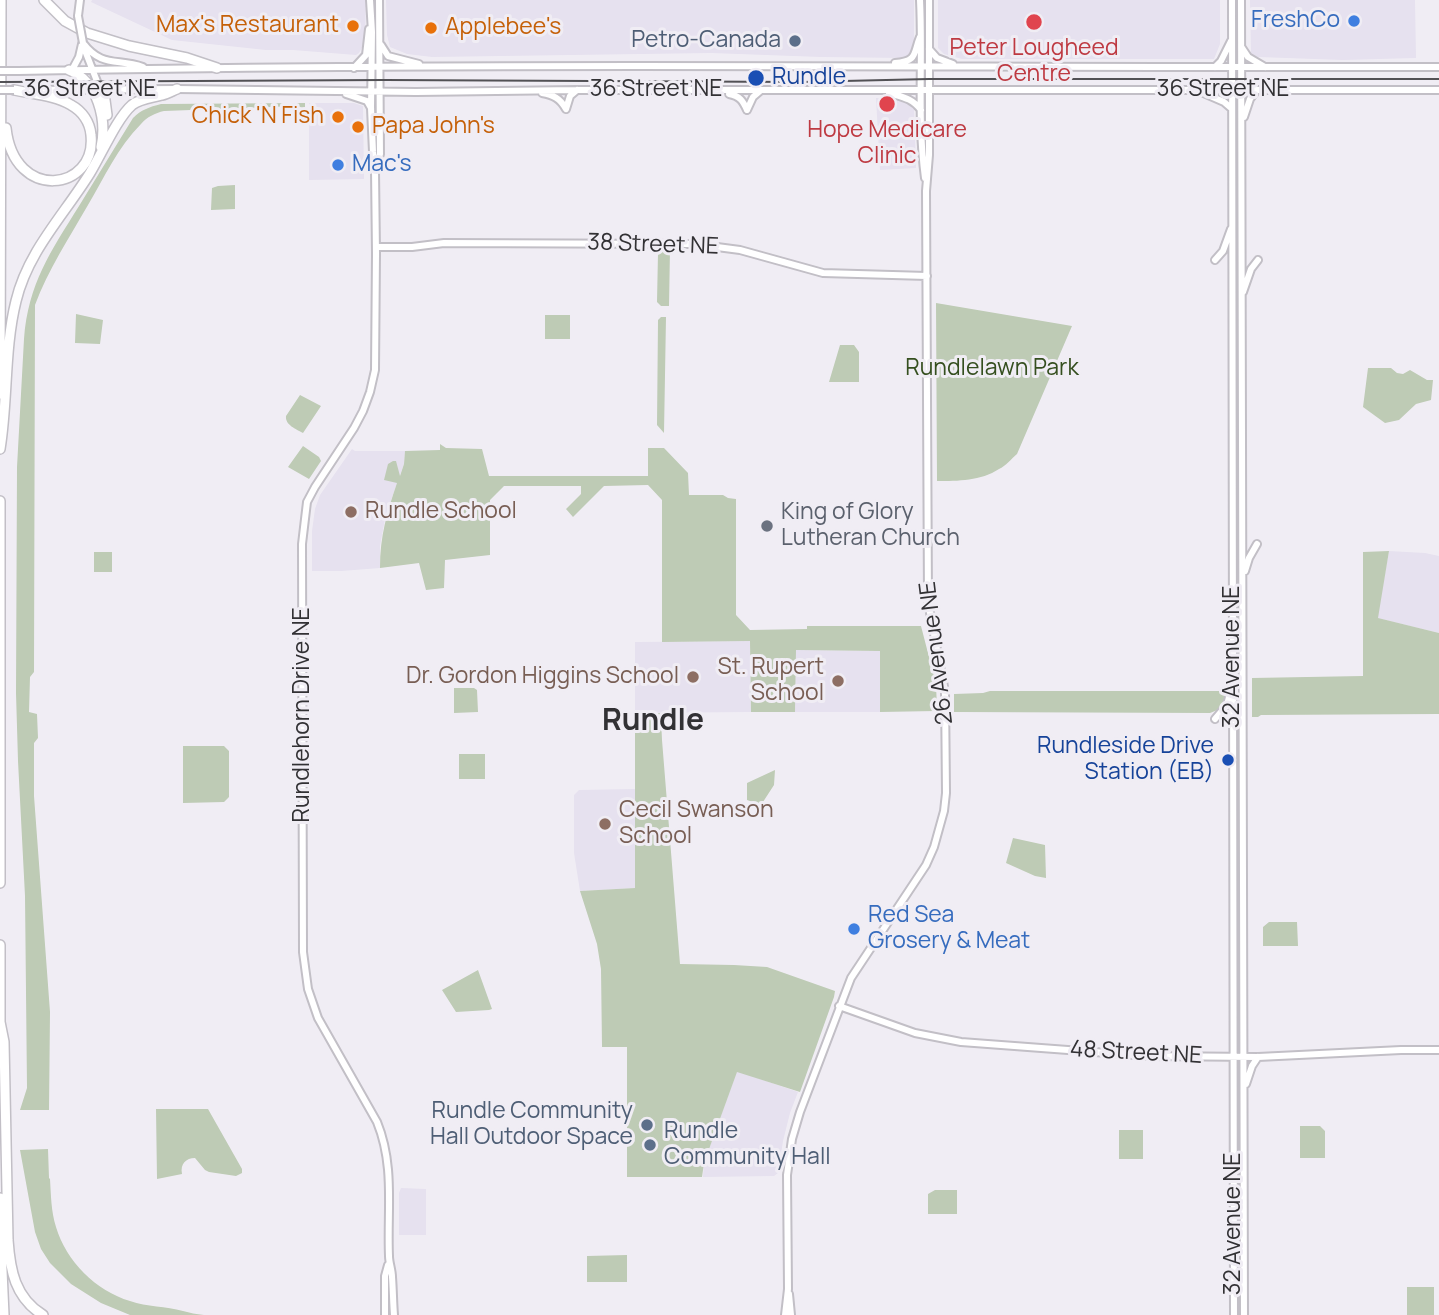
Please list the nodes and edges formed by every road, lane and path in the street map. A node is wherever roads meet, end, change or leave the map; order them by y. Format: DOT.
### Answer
graph roads {
  1 [pos="1,0"];
  2 [pos="44,0"];
  3 [pos="80,0"];
  4 [pos="370,0"];
  5 [pos="379,0"];
  6 [pos="920,0"];
  7 [pos="929,0"];
  8 [pos="1232,0"];
  9 [pos="1241,0"];
  10 [pos="371,21"];
  11 [pos="922,32"];
  12 [pos="1232,39"];
  13 [pos="379,42"];
  14 [pos="83,43"];
  15 [pos="1241,46"];
  16 [pos="929,49"];
  17 [pos="882,66"];
  18 [pos="1439,66"];
  19 [pos="431,67"];
  20 [pos="925,67"];
  21 [pos="969,67"];
  22 [pos="1241,67"];
  23 [pos="1265,67"];
  24 [pos="217,68"];
  25 [pos="354,68"];
  26 [pos="376,68"];
  27 [pos="1215,68"];
  28 [pos="1232,68"];
  29 [pos="148,69"];
  30 [pos="71,70"];
  31 [pos="92,70"];
  32 [pos="1,73"];
  33 [pos="376,80"];
  34 [pos="177,89"];
  35 [pos="0,90"];
  36 [pos="14,90"];
  37 [pos="96,90"];
  38 [pos="530,90"];
  39 [pos="577,90"];
  40 [pos="925,90"];
  41 [pos="1196,90"];
  42 [pos="1232,90"];
  43 [pos="1242,90"];
  44 [pos="1257,90"];
  45 [pos="1439,90"];
  46 [pos="341,91"];
  47 [pos="716,91"];
  48 [pos="761,91"];
  49 [pos="880,91"];
  50 [pos="372,92"];
  51 [pos="380,92"];
  52 [pos="371,108"];
  53 [pos="921,110"];
  54 [pos="1232,110"];
  55 [pos="1241,123"];
  56 [pos="103,151"];
  57 [pos="96,162"];
  58 [pos="375,170"];
  59 [pos="926,191"];
  60 [pos="1233,223"];
  61 [pos="376,247"];
  62 [pos="1215,260"];
  63 [pos="1258,260"];
  64 [pos="927,276"];
  65 [pos="1241,297"];
  66 [pos="0,414"];
  67 [pos="0,449"];
  68 [pos="0,501"];
  69 [pos="1257,544"];
  70 [pos="1243,579"];
  71 [pos="1233,681"];
  72 [pos="1216,719"];
  73 [pos="0,883"];
  74 [pos="0,945"];
  75 [pos="839,1006"];
  76 [pos="1,1022"];
  77 [pos="1439,1050"];
  78 [pos="0,1055"];
  79 [pos="1233,1056"];
  80 [pos="1244,1056"];
  81 [pos="1258,1057"];
  82 [pos="1244,1092"];
  83 [pos="0,1198"];
  84 [pos="0,1226"];
  85 [pos="389,1259"];
  86 [pos="0,1281"];
  87 [pos="788,1289"];
  88 [pos="4,1315"];
  89 [pos="43,1315"];
  90 [pos="385,1315"];
  91 [pos="394,1315"];
  92 [pos="785,1315"];
  93 [pos="791,1315"];
  94 [pos="1232,1315"];
  95 [pos="1244,1315"];
  1 -- 32 [label="highway"];
  2 -- 24 [label="highway"];
  3 -- 14 [label="main road, bridge"];
  4 -- 10 [label="main road"];
  5 -- 13 [label="main road"];
  6 -- 11 [label="main road, 26 Avenue NE"];
  7 -- 16 [label="main road, 26 Avenue NE"];
  8 -- 12 [label="main road, 32 Avenue NE"];
  9 -- 15 [label="main road, 32 Avenue NE"];
  10 -- 25 [label="main road"];
  10 -- 26 [label="main road"];
  11 -- 17 [label="main road"];
  11 -- 20 [label="main road, 26 Avenue NE"];
  12 -- 27 [label="main road"];
  12 -- 28 [label="main road, 32 Avenue NE"];
  13 -- 19 [label="main road"];
  13 -- 26 [label="main road"];
  14 -- 29 [label="main road"];
  14 -- 30 [label="main road"];
  14 -- 31 [label="main road"];
  15 -- 22 [label="main road, 32 Avenue NE"];
  15 -- 23 [label="main road"];
  16 -- 20 [label="main road, 26 Avenue NE"];
  16 -- 21 [label="main road"];
  17 -- 19 [label="main road, 36 Street NE"];
  17 -- 20 [label="main road, 36 Street NE"];
  18 -- 23 [label="main road, 36 Street NE"];
  19 -- 26 [label="main road, 36 Street NE"];
  20 -- 21 [label="main road, 36 Street NE"];
  20 -- 40 [label="main road, 26 Avenue NE"];
  21 -- 27 [label="main road, 36 Street NE"];
  22 -- 23 [label="main road, 36 Street NE"];
  22 -- 28 [label="main road, 36 Street NE"];
  22 -- 43 [label="main road, 32 Avenue NE"];
  24 -- 25 [label="main road, 36 Street NE"];
  24 -- 29 [label="main road, 36 Street NE"];
  25 -- 26 [label="main road, 36 Street NE"];
  26 -- 33 [label="main road"];
  27 -- 28 [label="main road, 36 Street NE"];
  28 -- 42 [label="main road, 32 Avenue NE"];
  29 -- 31 [label="main road, 36 Street NE"];
  30 -- 31 [label="main road, 36 Street NE"];
  30 -- 32 [label="main road, 36 Street NE, bridge"];
  30 -- 37 [label="highway"];
  31 -- 37 [label="main road"];
  32 -- 36 [label="highway"];
  32 -- 66 [label="highway"];
  33 -- 50 [label="main road, Rundlehorn Drive NE"];
  33 -- 51 [label="main road, Rundlehorn Drive NE"];
  34 -- 37 [label="main road, 36 Street NE"];
  34 -- 46 [label="main road, 36 Street NE"];
  34 -- 56 [label="highway"];
  35 -- 36 [label="main road, 36 Street NE, bridge"];
  36 -- 37 [label="main road, 36 Street NE"];
  37 -- 56 [label="highway"];
  37 -- 57 [label="highway"];
  38 -- 39 [label="main road, 36 Street NE"];
  38 -- 39 [label="main road"];
  38 -- 51 [label="main road, 36 Street NE"];
  39 -- 47 [label="main road, 36 Street NE"];
  40 -- 41 [label="main road, 36 Street NE"];
  40 -- 49 [label="main road, 36 Street NE"];
  40 -- 53 [label="main road, 26 Avenue NE"];
  40 -- 59 [label="main road, 26 Avenue NE"];
  41 -- 42 [label="main road, 36 Street NE"];
  41 -- 54 [label="main road"];
  42 -- 43 [label="main road, 36 Street NE"];
  42 -- 54 [label="main road, 32 Avenue NE"];
  43 -- 44 [label="main road, 36 Street NE"];
  43 -- 55 [label="main road, 32 Avenue NE"];
  44 -- 45 [label="main road, 36 Street NE"];
  44 -- 55 [label="main road"];
  46 -- 50 [label="main road, 36 Street NE"];
  46 -- 52 [label="main road"];
  47 -- 48 [label="main road, 36 Street NE"];
  47 -- 48 [label="main road"];
  48 -- 49 [label="main road, 36 Street NE"];
  49 -- 53 [label="main road"];
  50 -- 51 [label="main road, 36 Street NE"];
  50 -- 52 [label="main road, Rundlehorn Drive NE"];
  51 -- 58 [label="main road, Rundlehorn Drive NE"];
  52 -- 58 [label="main road, Rundlehorn Drive NE"];
  53 -- 59 [label="main road, 26 Avenue NE"];
  54 -- 60 [label="main road, 32 Avenue NE"];
  55 -- 65 [label="main road, 32 Avenue NE"];
  56 -- 57 [label="highway"];
  57 -- 67 [label="highway"];
  58 -- 61 [label="main road, Rundlehorn Drive NE"];
  59 -- 64 [label="main road, 26 Avenue NE"];
  60 -- 62 [label="main road"];
  60 -- 71 [label="main road, 32 Avenue NE"];
  61 -- 64 [label="main road, 38 Street NE"];
  61 -- 85 [label="main road, Rundlehorn Drive NE"];
  63 -- 65 [label="main road"];
  64 -- 75 [label="main road, 26 Avenue NE"];
  65 -- 70 [label="main road, 32 Avenue NE"];
  68 -- 73 [label="highway"];
  69 -- 70 [label="main road"];
  70 -- 80 [label="main road, 32 Avenue NE"];
  71 -- 72 [label="main road"];
  71 -- 79 [label="main road, 32 Avenue NE"];
  74 -- 76 [label="highway"];
  75 -- 79 [label="main road, 48 Street NE"];
  75 -- 87 [label="main road, 26 Avenue NE"];
  76 -- 78 [label="highway"];
  76 -- 89 [label="highway"];
  77 -- 81 [label="main road, 48 Street NE"];
  79 -- 80 [label="main road, 48 Street NE"];
  79 -- 94 [label="main road, 32 Avenue NE"];
  80 -- 81 [label="main road, 48 Street NE"];
  80 -- 82 [label="main road, 32 Avenue NE"];
  81 -- 82 [label="main road"];
  82 -- 95 [label="main road, 32 Avenue NE"];
  83 -- 84 [label="highway"];
  84 -- 86 [label="highway"];
  84 -- 88 [label="highway"];
  85 -- 90 [label="main road, Rundlehorn Drive NE"];
  85 -- 91 [label="main road, Rundlehorn Drive NE"];
  87 -- 92 [label="main road, 26 Avenue NE"];
  87 -- 93 [label="main road, 26 Avenue NE"];
}
